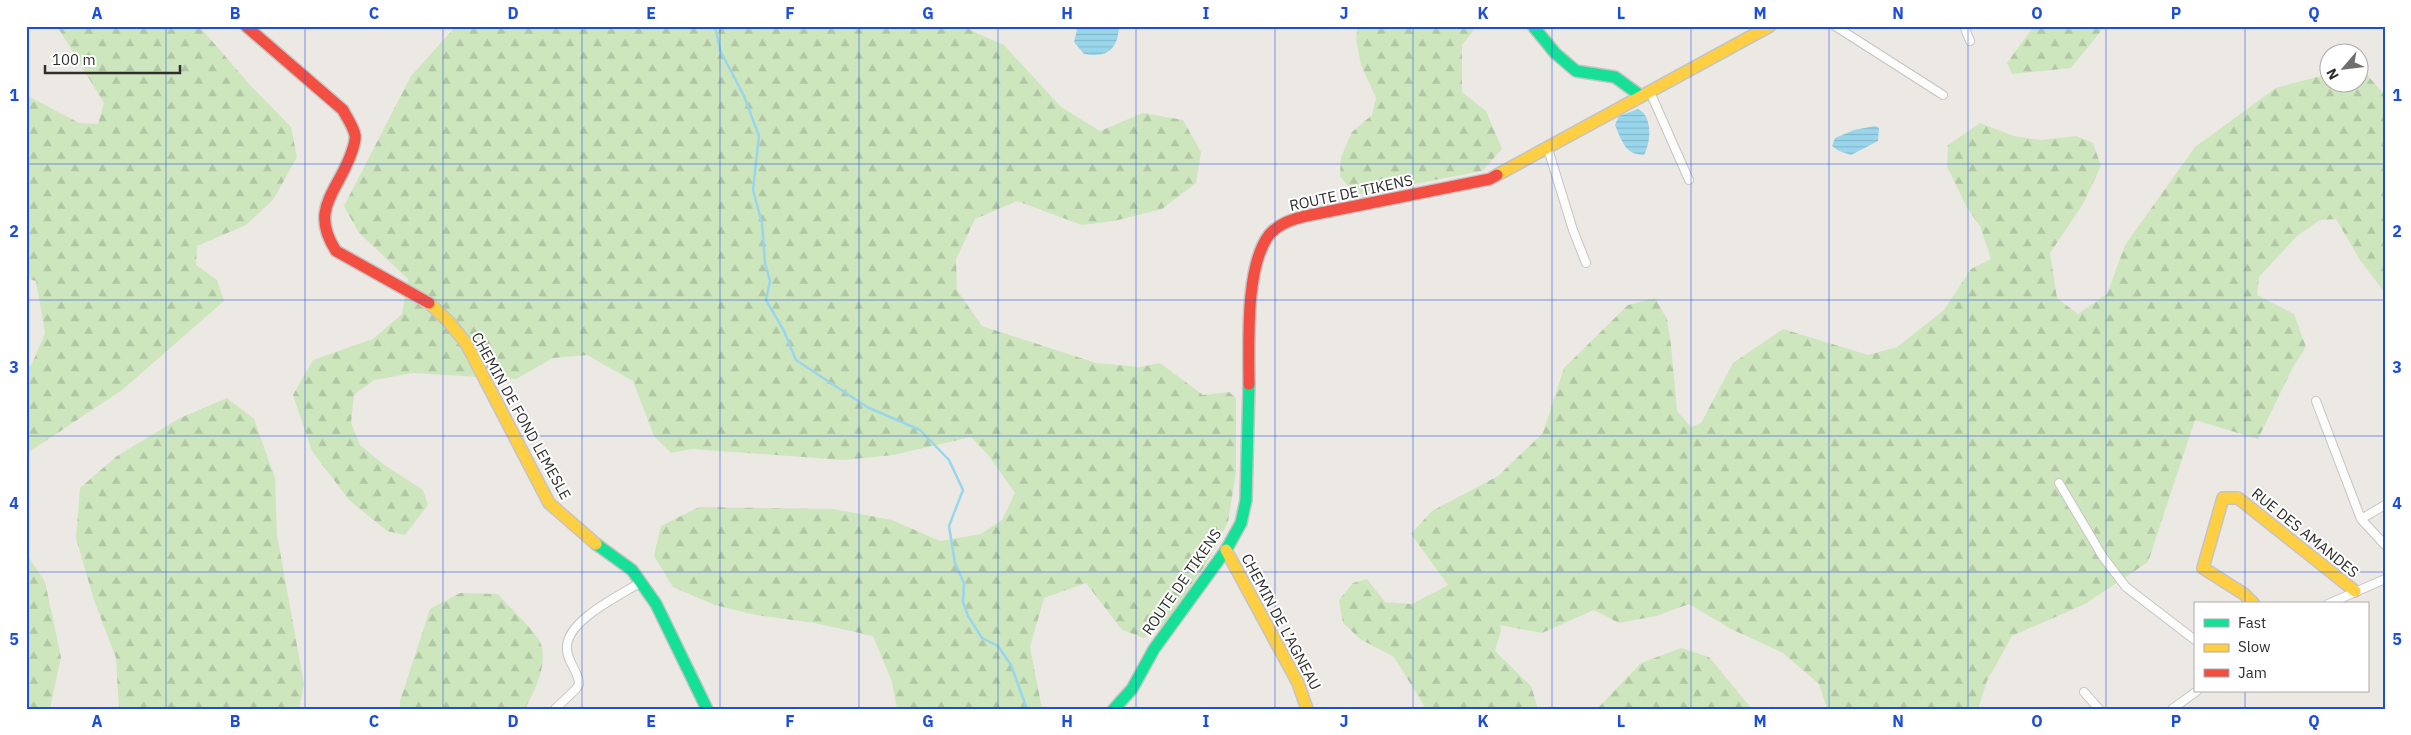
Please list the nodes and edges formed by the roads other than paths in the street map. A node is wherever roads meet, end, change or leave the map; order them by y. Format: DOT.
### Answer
graph roads {
  1 [pos="246,26"];
  2 [pos="1533,26"];
  3 [pos="1770,26"];
  4 [pos="1836,26"];
  5 [pos="1964,26"];
  6 [pos="1970,41"];
  7 [pos="1645,94"];
  8 [pos="1944,95"];
  9 [pos="1548,149"];
  10 [pos="1689,180"];
  11 [pos="1586,263"];
  12 [pos="2316,401"];
  13 [pos="2059,482"];
  14 [pos="2385,505"];
  15 [pos="2361,519"];
  16 [pos="2385,545"];
  17 [pos="1226,550"];
  18 [pos="2385,579"];
  19 [pos="642,582"];
  20 [pos="2355,591"];
  21 [pos="2252,602"];
  22 [pos="2332,602"];
  23 [pos="2194,639"];
  24 [pos="2084,692"];
  25 [pos="2196,692"];
  26 [pos="555,709"];
  27 [pos="707,709"];
  28 [pos="1114,709"];
  29 [pos="1308,709"];
  30 [pos="2099,709"];
  31 [pos="2172,709"];
  1 -- 19 [label="street, CHEMIN DE FOND LEMESLE"];
  2 -- 7 [label="street"];
  3 -- 7 [label="street, ROUTE DE TIKENS"];
  4 -- 8 [label="street"];
  5 -- 6 [label="street"];
  7 -- 9 [label="street, ROUTE DE TIKENS"];
  7 -- 10 [label="street"];
  9 -- 11 [label="street"];
  9 -- 17 [label="street, ROUTE DE TIKENS"];
  12 -- 15 [label="street"];
  13 -- 23 [label="street"];
  14 -- 15 [label="street"];
  15 -- 16 [label="street"];
  17 -- 28 [label="street, ROUTE DE TIKENS"];
  17 -- 29 [label="street, CHEMIN DE L’AGNEAU"];
  18 -- 20 [label="street"];
  19 -- 26 [label="street"];
  19 -- 27 [label="street, CHEMIN DE FOND LEMESLE"];
  20 -- 21 [label="street, RUE DES AMANDES"];
  20 -- 22 [label="street"];
  24 -- 30 [label="street"];
  25 -- 31 [label="street"];
}
